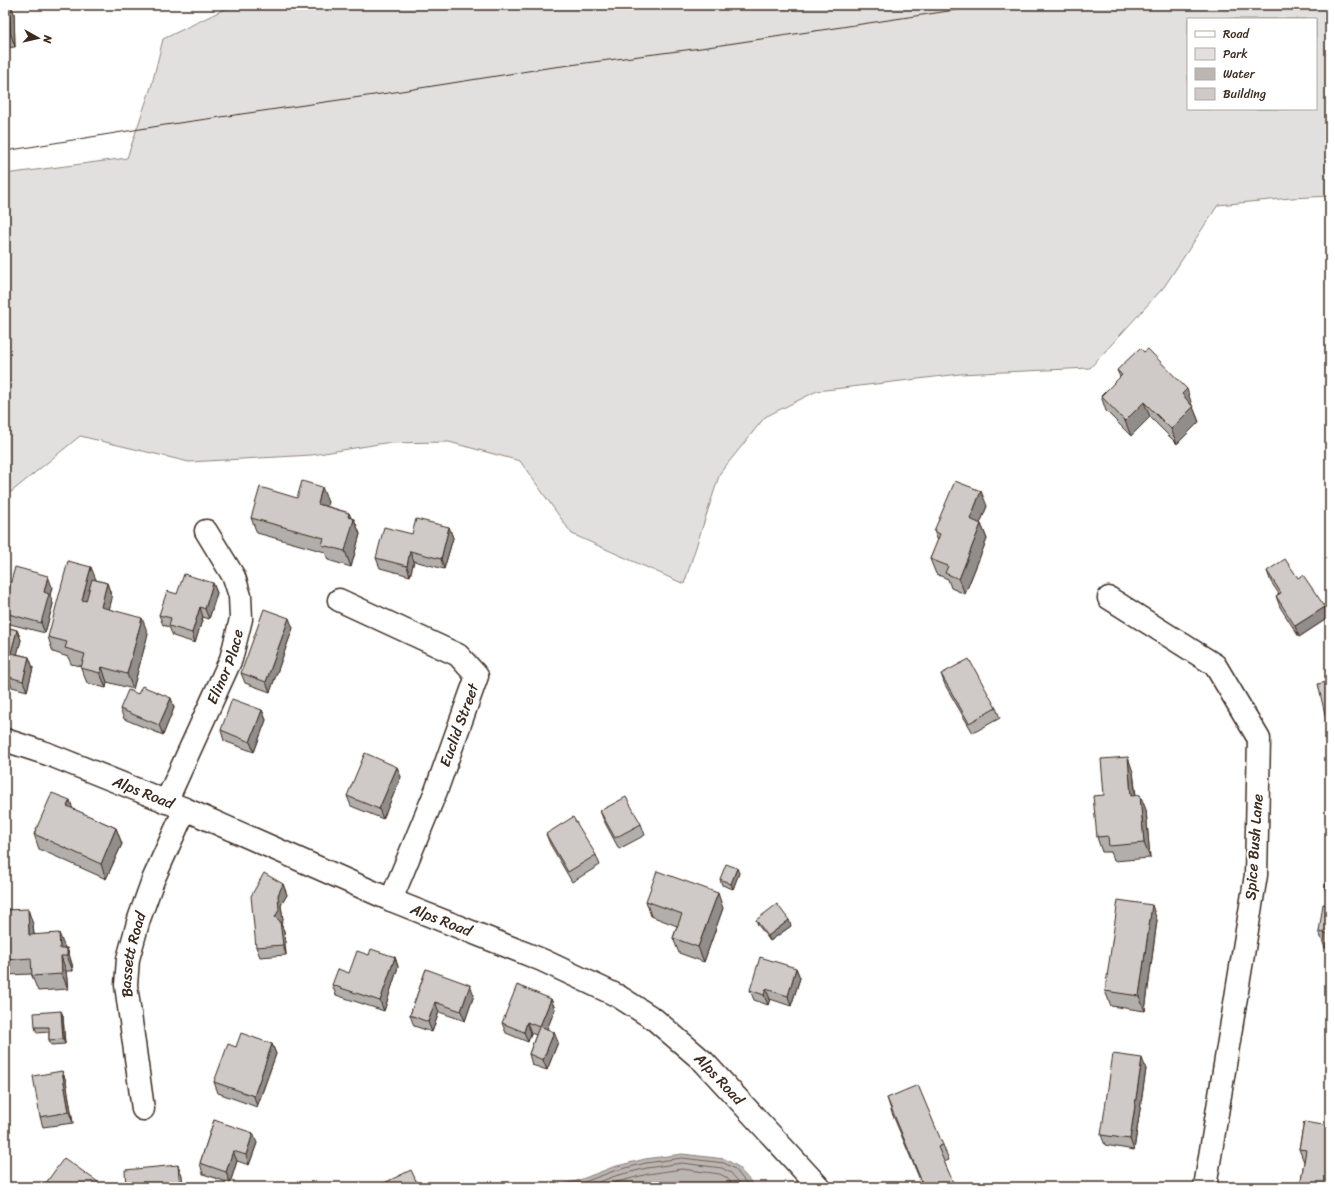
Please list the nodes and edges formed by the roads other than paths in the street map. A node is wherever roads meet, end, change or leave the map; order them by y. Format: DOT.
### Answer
graph roads {
  1 [pos="206,531"];
  2 [pos="1109,598"];
  3 [pos="339,600"];
  4 [pos="5,740"];
  5 [pos="176,805"];
  6 [pos="391,900"];
  7 [pos="143,1109"];
  8 [pos="819,1187"];
  9 [pos="1205,1187"];
  1 -- 5 [label="street, Elinor Place"];
  2 -- 9 [label="street, Spice Bush Lane"];
  3 -- 6 [label="street, Euclid Street"];
  4 -- 5 [label="street, Alps Road"];
  5 -- 6 [label="street, Alps Road"];
  5 -- 7 [label="street, Bassett Road"];
  6 -- 8 [label="street, Alps Road"];
}
